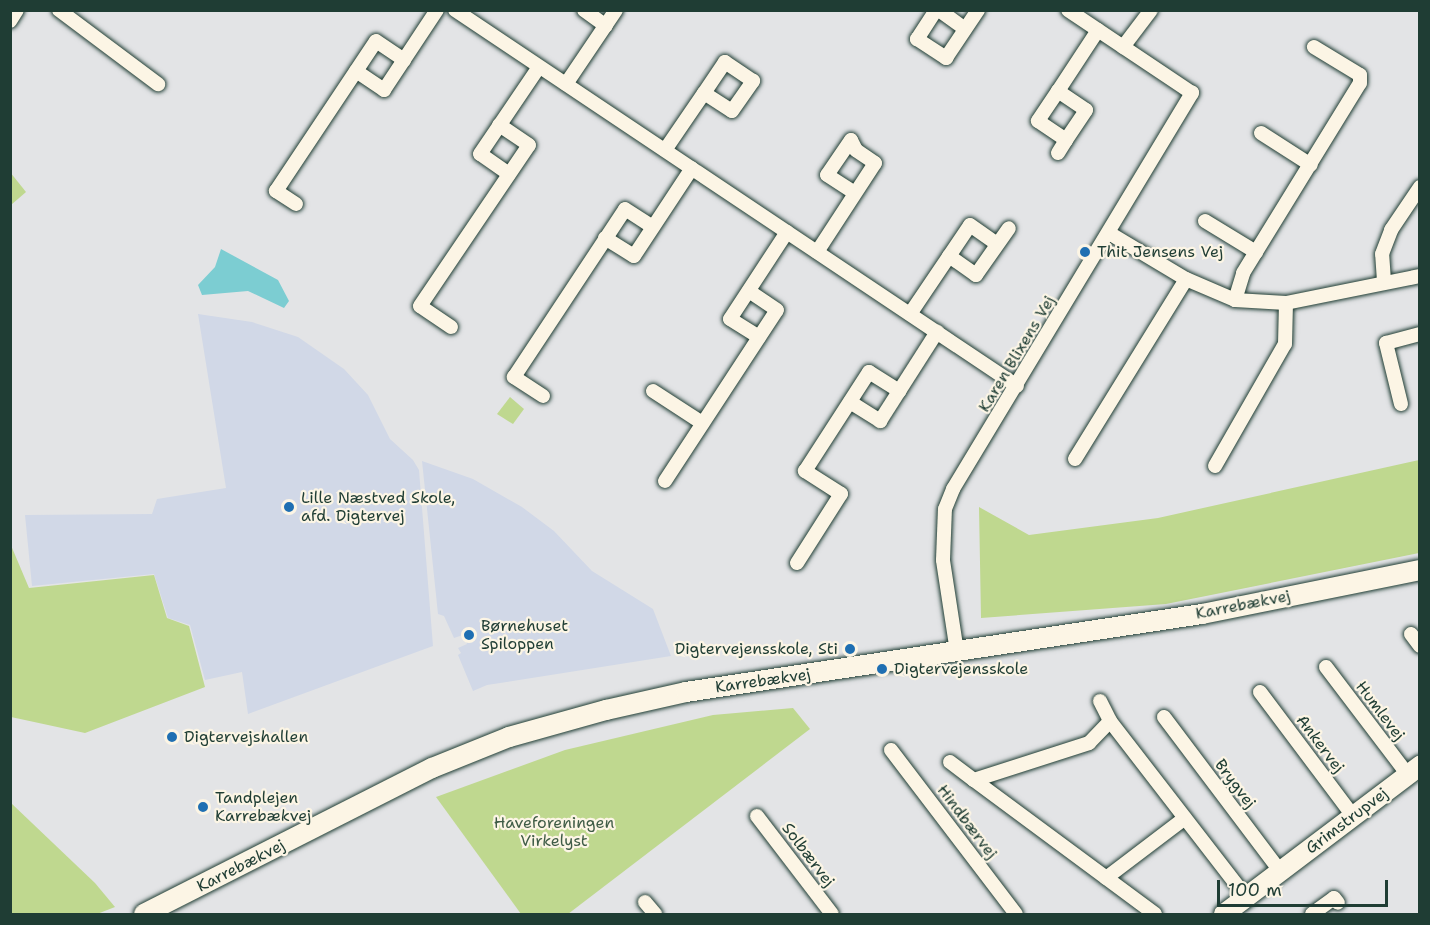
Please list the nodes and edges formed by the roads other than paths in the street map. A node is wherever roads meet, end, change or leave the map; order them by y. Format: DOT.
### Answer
graph roads {
  1 [pos="17,10"];
  2 [pos="59,10"];
  3 [pos="436,10"];
  4 [pos="455,10"];
  5 [pos="584,10"];
  6 [pos="616,10"];
  7 [pos="938,10"];
  8 [pos="978,10"];
  9 [pos="1068,10"];
  10 [pos="1151,10"];
  11 [pos="10,21"];
  12 [pos="606,26"];
  13 [pos="965,29"];
  14 [pos="1098,30"];
  15 [pos="1123,47"];
  16 [pos="1314,47"];
  17 [pos="404,60"];
  18 [pos="539,67"];
  19 [pos="356,71"];
  20 [pos="158,84"];
  21 [pos="566,84"];
  22 [pos="1058,91"];
  23 [pos="704,93"];
  24 [pos="499,125"];
  25 [pos="1261,133"];
  26 [pos="1066,140"];
  27 [pos="665,150"];
  28 [pos="1058,153"];
  29 [pos="1311,165"];
  30 [pos="692,168"];
  31 [pos="509,174"];
  32 [pos="1419,186"];
  33 [pos="855,193"];
  34 [pos="296,204"];
  35 [pos="1205,221"];
  36 [pos="653,227"];
  37 [pos="1009,228"];
  38 [pos="787,232"];
  39 [pos="1109,233"];
  40 [pos="605,238"];
  41 [pos="997,244"];
  42 [pos="817,252"];
  43 [pos="1256,252"];
  44 [pos="949,256"];
  45 [pos="1419,276"];
  46 [pos="1186,279"];
  47 [pos="1384,281"];
  48 [pos="748,291"];
  49 [pos="1235,300"];
  50 [pos="1286,303"];
  51 [pos="910,314"];
  52 [pos="451,327"];
  53 [pos="937,332"];
  54 [pos="1419,334"];
  55 [pos="759,337"];
  56 [pos="1017,386"];
  57 [pos="653,391"];
  58 [pos="899,391"];
  59 [pos="543,396"];
  60 [pos="850,402"];
  61 [pos="1401,404"];
  62 [pos="702,423"];
  63 [pos="1075,459"];
  64 [pos="1215,466"];
  65 [pos="664,481"];
  66 [pos="797,563"];
  67 [pos="1419,570"];
  68 [pos="1411,634"];
  69 [pos="1419,646"];
  70 [pos="957,652"];
  71 [pos="1326,667"];
  72 [pos="1260,692"];
  73 [pos="1100,701"];
  74 [pos="1164,717"];
  75 [pos="1110,721"];
  76 [pos="891,750"];
  77 [pos="950,762"];
  78 [pos="1414,771"];
  79 [pos="974,780"];
  80 [pos="757,816"];
  81 [pos="1353,816"];
  82 [pos="1185,818"];
  83 [pos="1280,871"];
  84 [pos="1106,878"];
  85 [pos="1246,897"];
  86 [pos="645,902"];
  87 [pos="1338,903"];
  88 [pos="144,915"];
  89 [pos="655,915"];
  90 [pos="832,915"];
  91 [pos="1016,915"];
  92 [pos="1155,915"];
  93 [pos="1224,915"];
  94 [pos="1312,915"];
  1 -- 11 [label="street"];
  2 -- 20 [label="street"];
  3 -- 17 [label="street"];
  4 -- 18 [label="street"];
  5 -- 12 [label="street"];
  6 -- 12 [label="street"];
  7 -- 13 [label="street"];
  7 -- 13 [label="street"];
  8 -- 13 [label="street"];
  9 -- 14 [label="street"];
  10 -- 15 [label="street"];
  12 -- 21 [label="street"];
  14 -- 15 [label="street"];
  14 -- 22 [label="street"];
  15 -- 39 [label="street, Karen Blixens Vej"];
  16 -- 29 [label="street"];
  17 -- 19 [label="street"];
  17 -- 19 [label="street"];
  18 -- 21 [label="street"];
  18 -- 24 [label="street"];
  19 -- 34 [label="street"];
  21 -- 27 [label="street"];
  22 -- 26 [label="street"];
  22 -- 26 [label="street"];
  23 -- 27 [label="street"];
  24 -- 31 [label="street"];
  24 -- 31 [label="street"];
  25 -- 29 [label="street"];
  26 -- 28 [label="street"];
  27 -- 30 [label="street"];
  29 -- 43 [label="street"];
  30 -- 36 [label="street"];
  30 -- 38 [label="street"];
  31 -- 52 [label="street"];
  32 -- 47 [label="street"];
  33 -- 42 [label="street"];
  35 -- 43 [label="street"];
  36 -- 40 [label="street"];
  36 -- 40 [label="street"];
  37 -- 41 [label="street"];
  38 -- 42 [label="street"];
  38 -- 48 [label="street"];
  39 -- 46 [label="street"];
  39 -- 56 [label="street, Karen Blixens Vej"];
  40 -- 59 [label="street"];
  41 -- 44 [label="street"];
  41 -- 44 [label="street"];
  42 -- 51 [label="street"];
  43 -- 49 [label="street"];
  44 -- 51 [label="street"];
  45 -- 47 [label="street"];
  46 -- 49 [label="street"];
  46 -- 63 [label="street"];
  47 -- 50 [label="street"];
  48 -- 55 [label="street"];
  48 -- 55 [label="street"];
  49 -- 50 [label="street"];
  50 -- 64 [label="street"];
  51 -- 53 [label="street"];
  53 -- 56 [label="street"];
  53 -- 58 [label="street"];
  54 -- 61 [label="street"];
  55 -- 62 [label="street"];
  56 -- 70 [label="street, Karen Blixens Vej"];
  57 -- 62 [label="street"];
  58 -- 60 [label="street"];
  58 -- 60 [label="street"];
  60 -- 66 [label="street"];
  62 -- 65 [label="street"];
  67 -- 70 [label="street, Karrebækvej"];
  68 -- 69 [label="street"];
  70 -- 88 [label="street, Karrebækvej"];
  71 -- 78 [label="street, Humlevej"];
  72 -- 81 [label="street, Ankervej"];
  73 -- 75 [label="street"];
  74 -- 83 [label="street, Brygvej"];
  75 -- 79 [label="street"];
  75 -- 82 [label="street"];
  76 -- 91 [label="street, Hindbærvej"];
  77 -- 79 [label="street"];
  78 -- 81 [label="street, Grimstrupvej"];
  79 -- 84 [label="street"];
  80 -- 90 [label="street, Solbærvej"];
  81 -- 83 [label="street, Grimstrupvej"];
  82 -- 84 [label="street"];
  82 -- 85 [label="street"];
  83 -- 85 [label="street, Grimstrupvej"];
  84 -- 92 [label="street"];
  85 -- 93 [label="street, Grimstrupvej"];
  86 -- 89 [label="street"];
  87 -- 94 [label="street"];
}
